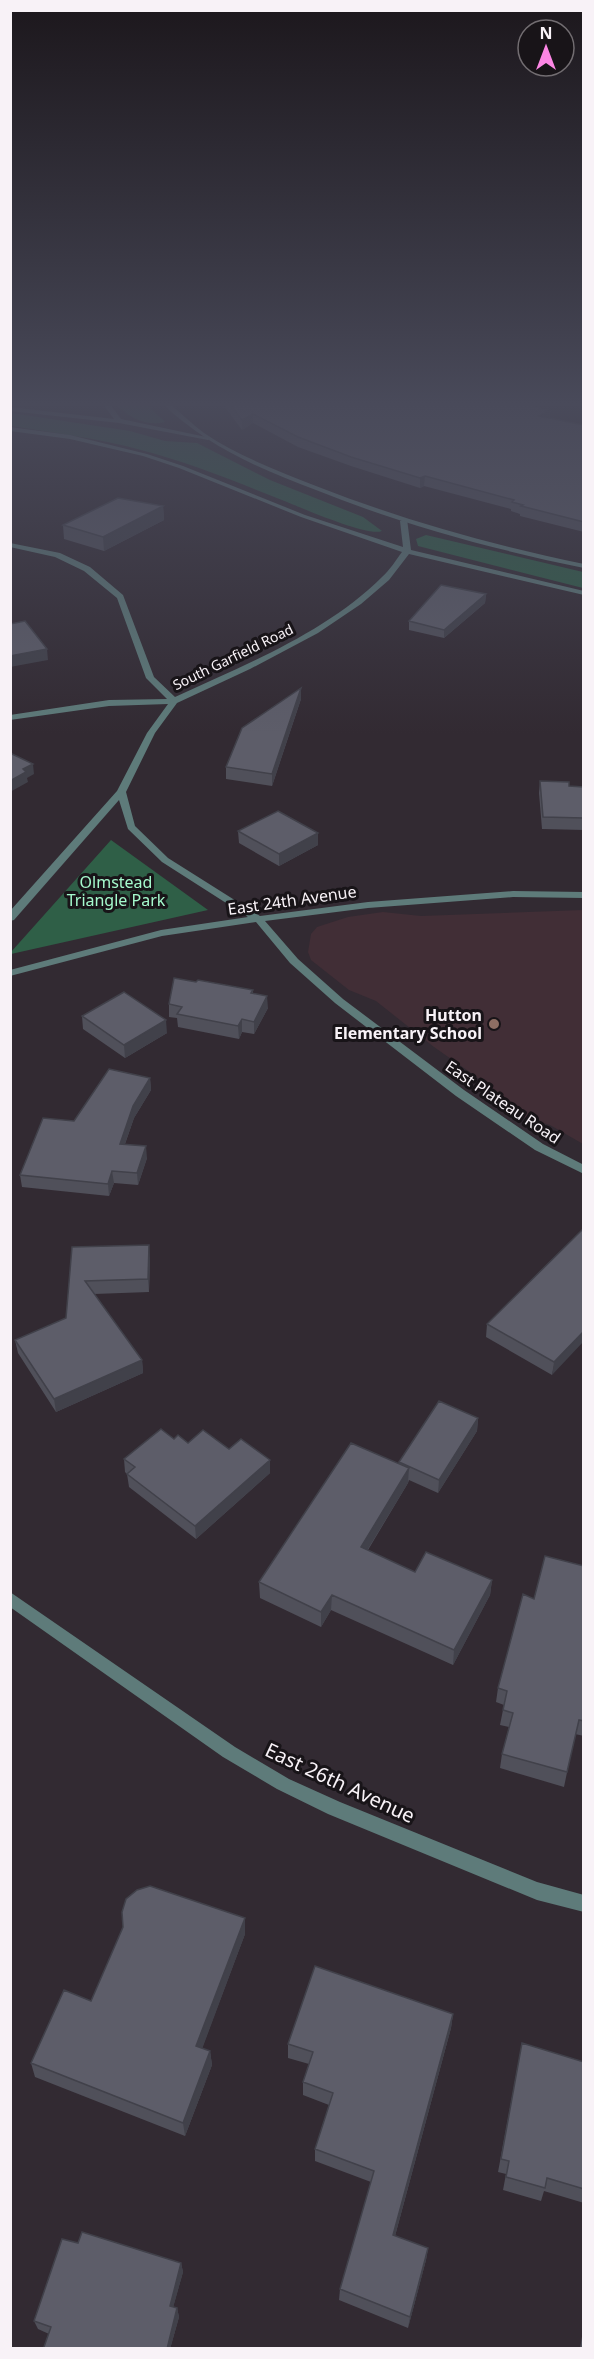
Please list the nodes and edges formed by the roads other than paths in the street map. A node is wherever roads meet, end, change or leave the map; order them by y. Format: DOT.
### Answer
graph roads {
  1 [pos="296,513"];
  2 [pos="381,513"];
  3 [pos="404,522"];
  4 [pos="10,545"];
  5 [pos="407,551"];
  6 [pos="584,566"];
  7 [pos="584,593"];
  8 [pos="174,701"];
  9 [pos="10,718"];
  10 [pos="121,792"];
  11 [pos="584,895"];
  12 [pos="10,918"];
  13 [pos="258,919"];
  14 [pos="10,973"];
  15 [pos="584,1170"];
  16 [pos="10,1598"];
  17 [pos="584,1904"];
  1 -- 5 [label="street"];
  2 -- 3 [label="street"];
  3 -- 5 [label="street"];
  3 -- 6 [label="street"];
  4 -- 8 [label="street"];
  5 -- 7 [label="street"];
  5 -- 8 [label="street, South Garfield Road"];
  8 -- 9 [label="street"];
  8 -- 10 [label="street, South Garfield Road"];
  10 -- 12 [label="street, South Garfield Road"];
  10 -- 13 [label="street, East Plateau Road"];
  11 -- 13 [label="street, East 24th Avenue"];
  13 -- 14 [label="street, East 24th Avenue"];
  13 -- 15 [label="street, East Plateau Road"];
  16 -- 17 [label="street, East 26th Avenue"];
}
